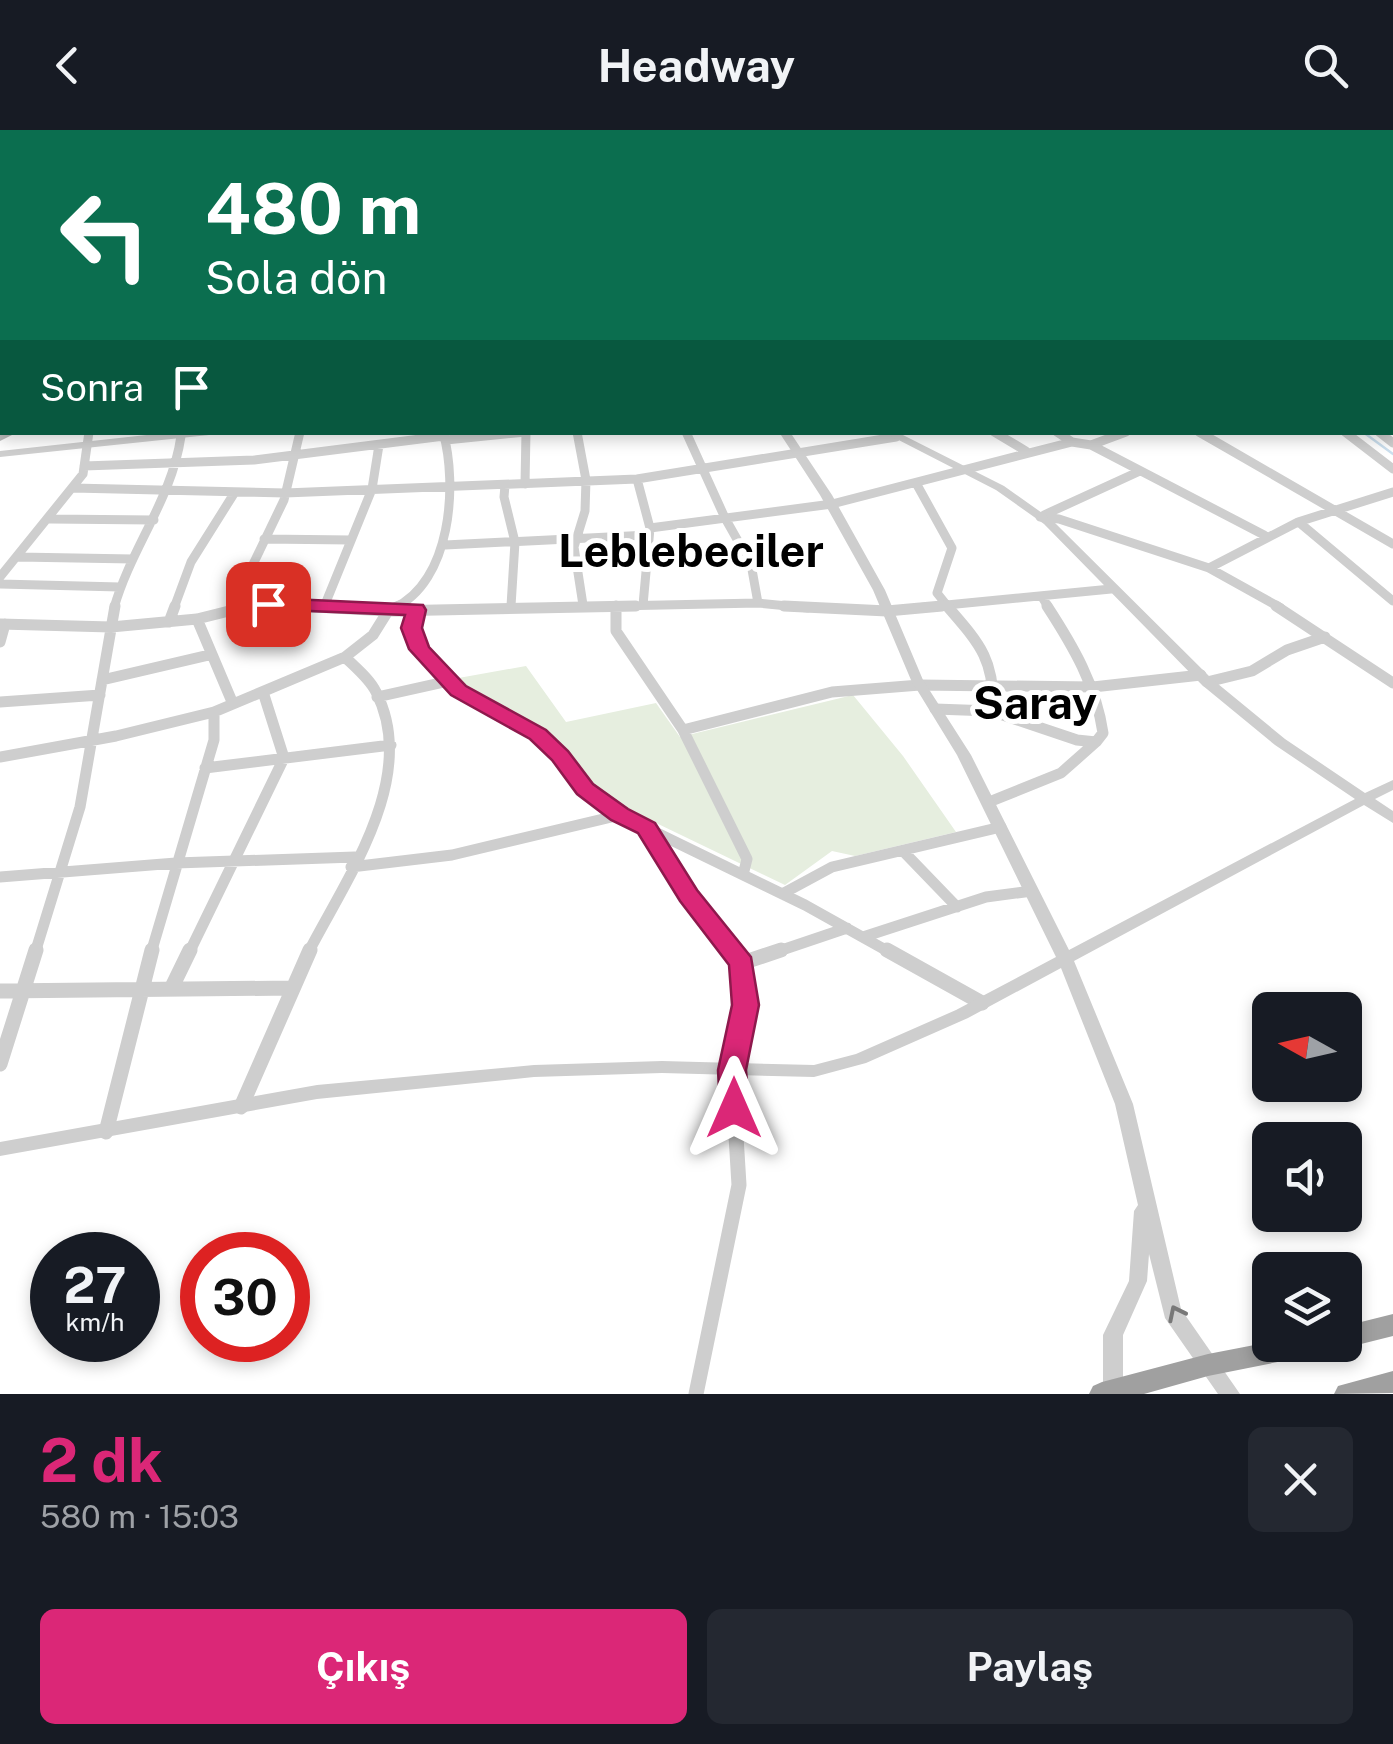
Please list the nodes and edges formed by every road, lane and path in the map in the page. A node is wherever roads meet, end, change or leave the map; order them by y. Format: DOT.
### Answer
graph roads {
  1 [pos="189,435"];
  2 [pos="300,435"];
  3 [pos="526,435"];
  4 [pos="578,435"];
  5 [pos="687,435"];
  6 [pos="786,435"];
  7 [pos="892,435"];
  8 [pos="999,435"];
  9 [pos="1062,435"];
  10 [pos="1115,435"];
  11 [pos="1205,435"];
  12 [pos="1349,435"];
  13 [pos="182,436"];
  14 [pos="444,436"];
  15 [pos="87,439"];
  16 [pos="1072,442"];
  17 [pos="1091,444"];
  18 [pos="379,445"];
  19 [pos="797,450"];
  20 [pos="0,451"];
  21 [pos="1026,451"];
  22 [pos="300,454"];
  23 [pos="180,462"];
  24 [pos="84,466"];
  25 [pos="702,466"];
  26 [pos="1393,469"];
  27 [pos="1140,470"];
  28 [pos="961,472"];
  29 [pos="636,479"];
  30 [pos="586,480"];
  31 [pos="916,483"];
  32 [pos="444,484"];
  33 [pos="525,484"];
  34 [pos="505,485"];
  35 [pos="73,488"];
  36 [pos="372,489"];
  37 [pos="168,492"];
  38 [pos="234,492"];
  39 [pos="1393,492"];
  40 [pos="286,493"];
  41 [pos="832,504"];
  42 [pos="1327,509"];
  43 [pos="1040,517"];
  44 [pos="725,518"];
  45 [pos="50,519"];
  46 [pos="154,520"];
  47 [pos="1301,524"];
  48 [pos="649,531"];
  49 [pos="1264,535"];
  50 [pos="264,539"];
  51 [pos="577,539"];
  52 [pos="351,540"];
  53 [pos="1393,541"];
  54 [pos="515,542"];
  55 [pos="445,545"];
  56 [pos="18,557"];
  57 [pos="133,559"];
  58 [pos="1209,568"];
  59 [pos="0,581"];
  60 [pos="120,588"];
  61 [pos="1111,589"];
  62 [pos="1042,597"];
  63 [pos="1393,601"];
  64 [pos="944,602"];
  65 [pos="758,603"];
  66 [pos="583,604"];
  67 [pos="616,605"];
  68 [pos="643,605"];
  69 [pos="511,606"];
  70 [pos="324,607"];
  71 [pos="416,610"];
  72 [pos="231,611"];
  73 [pos="388,611"];
  74 [pos="887,611"];
  75 [pos="198,619"];
  76 [pos="169,622"];
  77 [pos="3,624"];
  78 [pos="111,627"];
  79 [pos="1325,637"];
  80 [pos="0,642"];
  81 [pos="208,655"];
  82 [pos="345,656"];
  83 [pos="1204,678"];
  84 [pos="102,680"];
  85 [pos="449,681"];
  86 [pos="1393,683"];
  87 [pos="920,685"];
  88 [pos="996,686"];
  89 [pos="1093,687"];
  90 [pos="263,692"];
  91 [pos="100,696"];
  92 [pos="377,697"];
  93 [pos="0,702"];
  94 [pos="233,704"];
  95 [pos="935,709"];
  96 [pos="993,711"];
  97 [pos="214,712"];
  98 [pos="682,730"];
  99 [pos="94,740"];
  100 [pos="1096,742"];
  101 [pos="391,745"];
  102 [pos="0,756"];
  103 [pos="284,758"];
  104 [pos="204,768"];
  105 [pos="1393,784"];
  106 [pos="1367,800"];
  107 [pos="988,802"];
  108 [pos="620,815"];
  109 [pos="1393,818"];
  110 [pos="1001,827"];
  111 [pos="647,828"];
  112 [pos="903,851"];
  113 [pos="232,862"];
  114 [pos="353,862"];
  115 [pos="176,863"];
  116 [pos="61,873"];
  117 [pos="743,875"];
  118 [pos="0,876"];
  119 [pos="1032,891"];
  120 [pos="782,894"];
  121 [pos="957,907"];
  122 [pos="847,928"];
  123 [pos="863,937"];
  124 [pos="1066,959"];
  125 [pos="742,963"];
  126 [pos="142,986"];
  127 [pos="292,988"];
  128 [pos="171,989"];
  129 [pos="0,991"];
  130 [pos="20,991"];
  131 [pos="982,1004"];
  132 [pos="0,1064"];
  133 [pos="732,1070"];
  134 [pos="240,1106"];
  135 [pos="106,1132"];
  136 [pos="0,1149"];
  137 [pos="1145,1190"];
  138 [pos="1393,1325"];
  139 [pos="1362,1333"];
  140 [pos="1252,1356"];
  141 [pos="1208,1365"];
  142 [pos="1393,1382"];
  143 [pos="1109,1393"];
  144 [pos="696,1394"];
  145 [pos="1230,1394"];
  146 [pos="1347,1394"];
  1 -- 13 [label="street"];
  2 -- 22 [label="street"];
  3 -- 33 [label="street"];
  4 -- 30 [label="street"];
  5 -- 25 [label="street"];
  6 -- 19 [label="street"];
  7 -- 19 [label="street"];
  7 -- 28 [label="street"];
  8 -- 21 [label="street"];
  9 -- 16 [label="street"];
  10 -- 17 [label="street"];
  11 -- 42 [label="street"];
  12 -- 26 [label="street"];
  13 -- 15 [label="street"];
  13 -- 23 [label="street"];
  14 -- 18 [label="street"];
  14 -- 32 [label="street"];
  15 -- 20 [label="street"];
  15 -- 24 [label="street"];
  16 -- 17 [label="street"];
  16 -- 21 [label="street"];
  17 -- 27 [label="street"];
  18 -- 22 [label="street"];
  18 -- 36 [label="street"];
  19 -- 25 [label="street"];
  19 -- 41 [label="street"];
  21 -- 28 [label="street"];
  22 -- 23 [label="street"];
  22 -- 40 [label="street"];
  23 -- 24 [label="street"];
  23 -- 37 [label="street"];
  24 -- 35 [label="street"];
  25 -- 29 [label="street"];
  25 -- 44 [label="street"];
  27 -- 43 [label="street"];
  27 -- 49 [label="street"];
  28 -- 31 [label="street"];
  28 -- 43 [label="street"];
  29 -- 30 [label="street"];
  29 -- 48 [label="street"];
  30 -- 33 [label="street"];
  30 -- 51 [label="street"];
  31 -- 41 [label="street"];
  31 -- 64 [label="street"];
  32 -- 34 [label="street"];
  32 -- 36 [label="street"];
  32 -- 55 [label="street"];
  33 -- 34 [label="street"];
  34 -- 54 [label="street"];
  35 -- 37 [label="street"];
  35 -- 45 [label="street"];
  36 -- 40 [label="street"];
  36 -- 52 [label="street"];
  37 -- 38 [label="street"];
  37 -- 46 [label="street"];
  38 -- 40 [label="street"];
  38 -- 76 [label="street"];
  39 -- 42 [label="street"];
  40 -- 50 [label="street"];
  41 -- 44 [label="street"];
  41 -- 74 [label="street"];
  42 -- 47 [label="street"];
  42 -- 53 [label="street"];
  43 -- 58 [label="street"];
  43 -- 61 [label="street"];
  44 -- 48 [label="street"];
  44 -- 65 [label="street"];
  45 -- 46 [label="street"];
  45 -- 56 [label="street"];
  46 -- 57 [label="street"];
  47 -- 49 [label="street"];
  47 -- 63 [label="street"];
  48 -- 51 [label="street"];
  48 -- 68 [label="street"];
  49 -- 58 [label="street"];
  50 -- 52 [label="street"];
  50 -- 72 [label="street"];
  51 -- 54 [label="street"];
  51 -- 66 [label="street"];
  52 -- 70 [label="street"];
  54 -- 55 [label="street"];
  54 -- 69 [label="street"];
  55 -- 73 [label="street"];
  56 -- 57 [label="street"];
  56 -- 59 [label="street"];
  57 -- 60 [label="street"];
  58 -- 79 [label="street"];
  59 -- 60 [label="street"];
  60 -- 78 [label="street"];
  61 -- 62 [label="street"];
  61 -- 83 [label="street"];
  62 -- 64 [label="street"];
  62 -- 89 [label="street"];
  64 -- 74 [label="street"];
  64 -- 88 [label="street"];
  65 -- 68 [label="street"];
  65 -- 74 [label="street"];
  66 -- 67 [label="street"];
  66 -- 69 [label="street"];
  67 -- 68 [label="street"];
  67 -- 98 [label="street"];
  69 -- 71 [label="street"];
  70 -- 72 [label="street"];
  70 -- 73 [label="street"];
  71 -- 73 [label="street"];
  71 -- 85 [label="street"];
  72 -- 75 [label="street"];
  73 -- 82 [label="street"];
  74 -- 87 [label="street"];
  75 -- 76 [label="street"];
  75 -- 81 [label="street"];
  76 -- 78 [label="street"];
  77 -- 78 [label="street"];
  77 -- 80 [label="street"];
  78 -- 84 [label="street"];
  79 -- 83 [label="street"];
  79 -- 86 [label="street"];
  81 -- 84 [label="street"];
  81 -- 94 [label="street"];
  82 -- 90 [label="street"];
  82 -- 92 [label="street"];
  83 -- 89 [label="street"];
  83 -- 106 [label="street"];
  84 -- 91 [label="street"];
  85 -- 92 [label="street"];
  85 -- 108 [label="street"];
  87 -- 88 [label="street"];
  87 -- 95 [label="street"];
  87 -- 98 [label="street"];
  88 -- 89 [label="street"];
  88 -- 96 [label="street"];
  89 -- 100 [label="street"];
  90 -- 94 [label="street"];
  90 -- 103 [label="street"];
  91 -- 93 [label="street"];
  91 -- 99 [label="street"];
  92 -- 101 [label="street"];
  94 -- 97 [label="street"];
  95 -- 96 [label="street"];
  95 -- 107 [label="street"];
  96 -- 100 [label="street"];
  97 -- 99 [label="street"];
  97 -- 104 [label="street"];
  98 -- 117 [label="street"];
  99 -- 102 [label="street"];
  99 -- 116 [label="street"];
  100 -- 107 [label="street"];
  101 -- 103 [label="street"];
  101 -- 114 [label="street"];
  103 -- 104 [label="street"];
  103 -- 113 [label="street"];
  104 -- 115 [label="street"];
  105 -- 106 [label="street"];
  106 -- 109 [label="street"];
  106 -- 124 [label="street"];
  107 -- 110 [label="street"];
  108 -- 111 [label="street"];
  108 -- 114 [label="street"];
  110 -- 112 [label="street"];
  110 -- 119 [label="street"];
  111 -- 117 [label="street"];
  111 -- 125 [label="street"];
  112 -- 120 [label="street"];
  112 -- 121 [label="street"];
  113 -- 114 [label="street"];
  113 -- 115 [label="street"];
  113 -- 128 [label="street"];
  114 -- 127 [label="street"];
  115 -- 116 [label="street"];
  115 -- 126 [label="street"];
  116 -- 118 [label="street"];
  116 -- 130 [label="street"];
  117 -- 120 [label="street"];
  119 -- 121 [label="street"];
  119 -- 124 [label="street"];
  120 -- 122 [label="street"];
  121 -- 123 [label="street"];
  122 -- 123 [label="street"];
  122 -- 125 [label="street"];
  123 -- 131 [label="street"];
  124 -- 131 [label="street"];
  124 -- 137 [label="street"];
  125 -- 133 [label="street"];
  126 -- 128 [label="street"];
  126 -- 130 [label="street"];
  126 -- 135 [label="street"];
  127 -- 128 [label="street"];
  127 -- 134 [label="street"];
  129 -- 130 [label="street"];
  130 -- 132 [label="street"];
  131 -- 133 [label="street"];
  133 -- 134 [label="street"];
  133 -- 144 [label="street"];
  134 -- 135 [label="street"];
  135 -- 136 [label="street"];
  141 -- 137 [label="street, one-way"];
  137 -- 143 [label="street"];
  138 -- 139 [label="highway"];
  140 -- 141 [label="highway"];
  141 -- 143 [label="highway"];
  141 -- 145 [label="street"];
  142 -- 146 [label="highway"];
}
